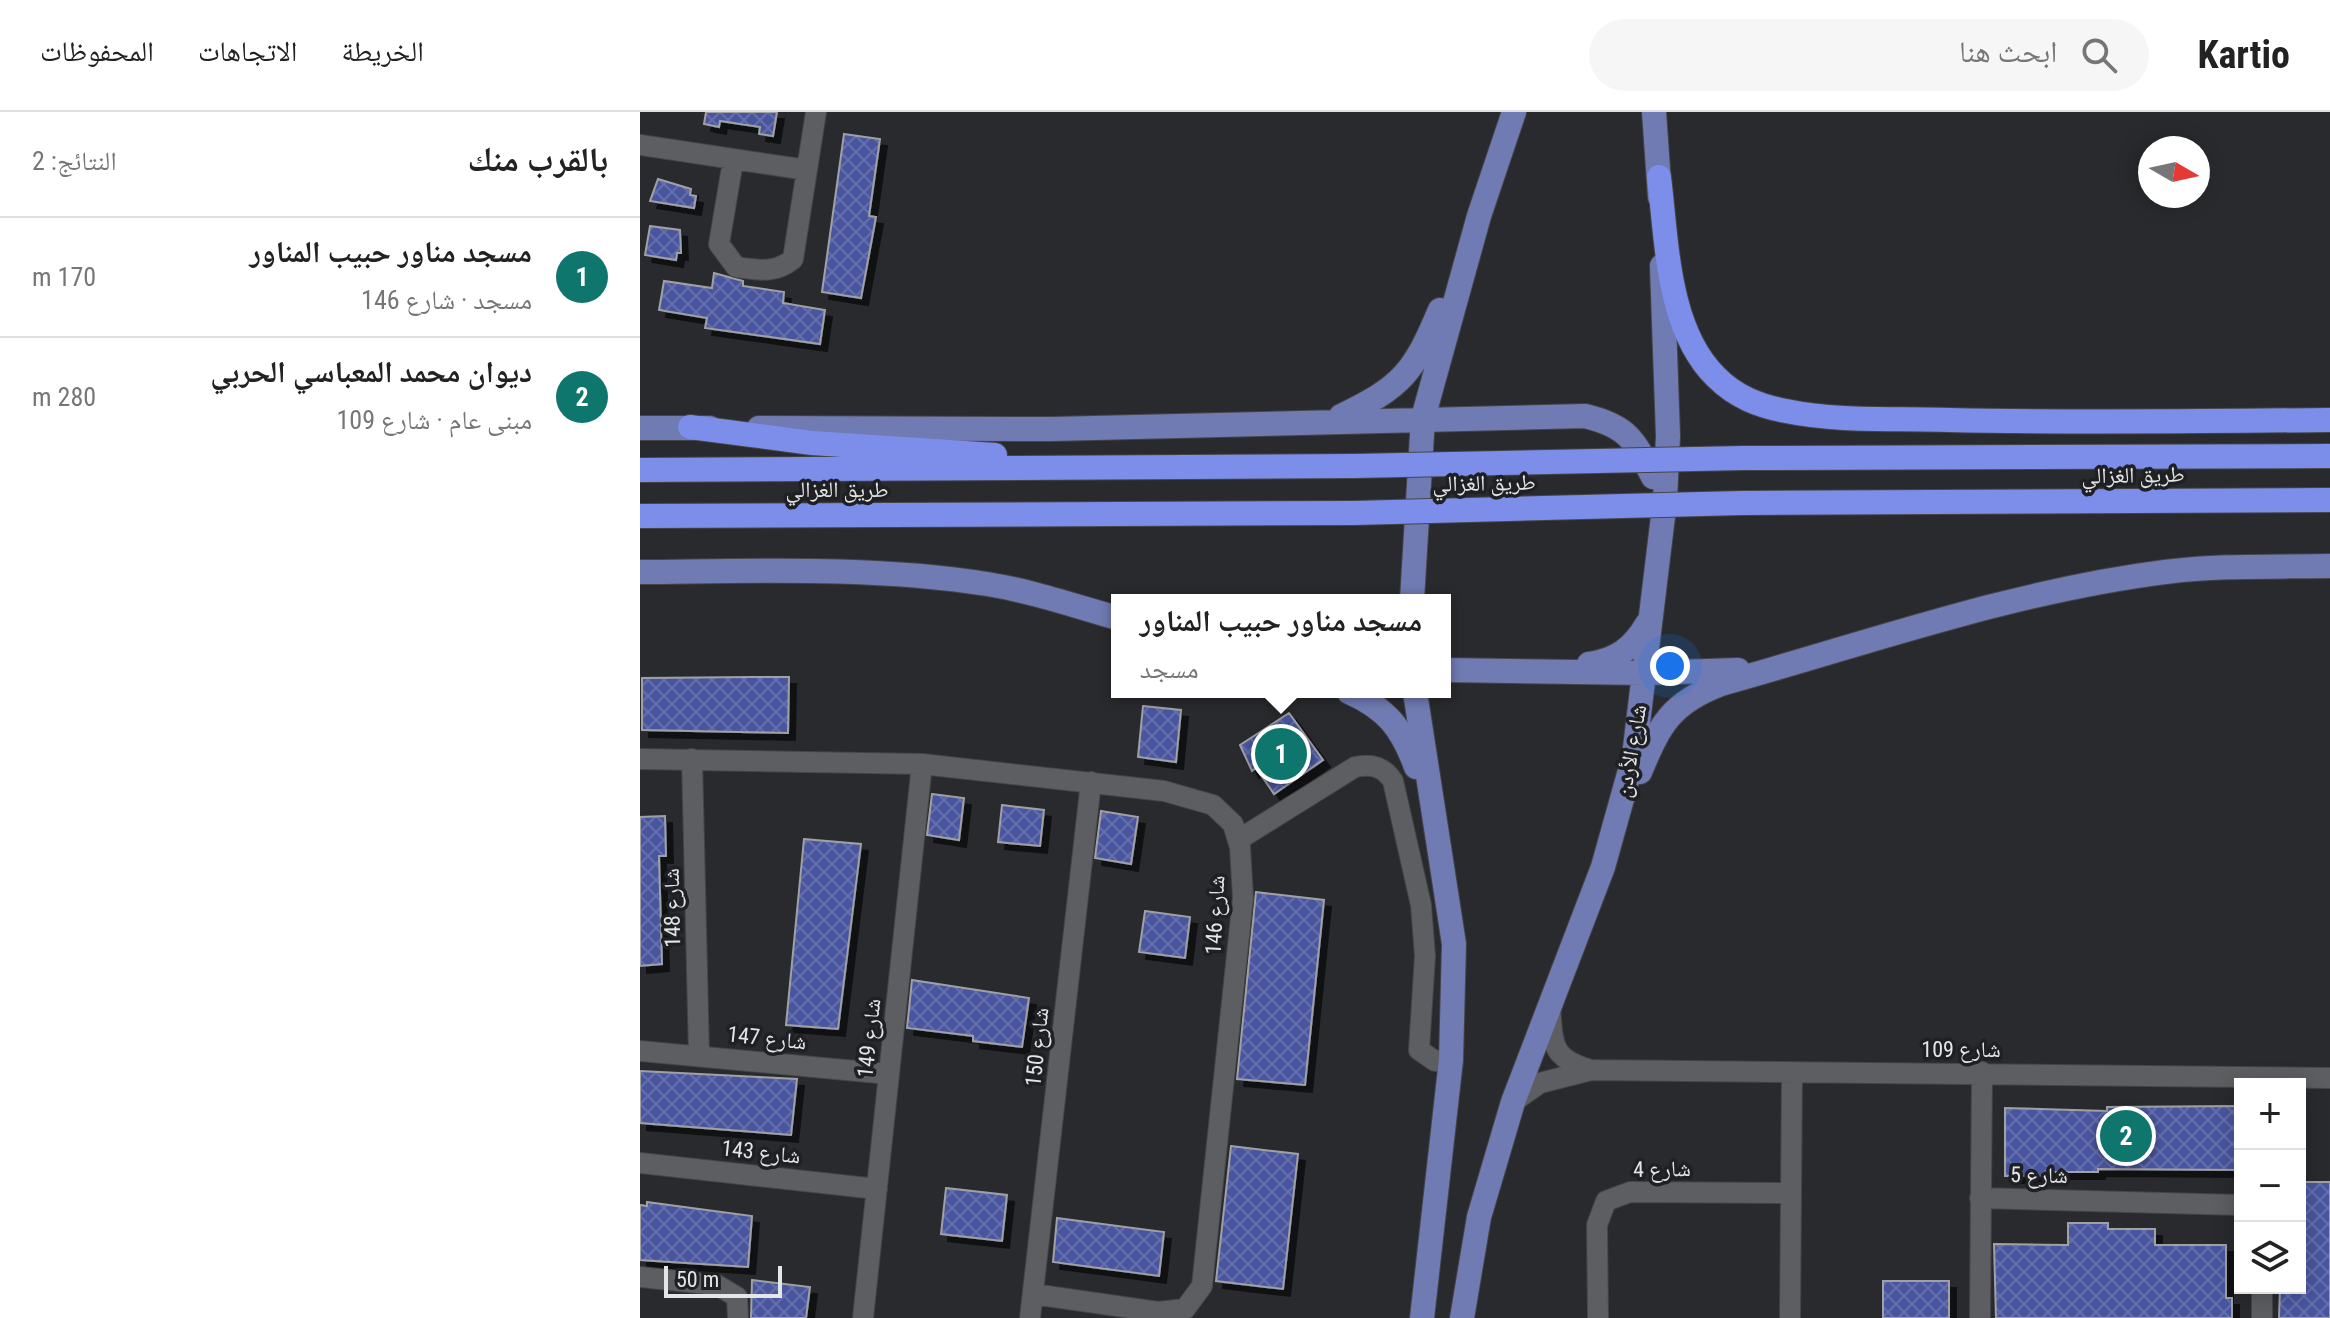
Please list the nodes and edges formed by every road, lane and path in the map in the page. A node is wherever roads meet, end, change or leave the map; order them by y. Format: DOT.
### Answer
graph roads {
  1 [pos="816,112"];
  2 [pos="1514,112"];
  3 [pos="1654,112"];
  4 [pos="640,145"];
  5 [pos="733,161"];
  6 [pos="807,170"];
  7 [pos="1659,177"];
  8 [pos="1479,216"];
  9 [pos="1423,418"];
  10 [pos="2330,420"];
  11 [pos="1299,423"];
  12 [pos="690,427"];
  13 [pos="640,428"];
  14 [pos="2330,456"];
  15 [pos="1193,468"];
  16 [pos="640,470"];
  17 [pos="1665,500"];
  18 [pos="2330,500"];
  19 [pos="640,518"];
  20 [pos="2330,566"];
  21 [pos="640,572"];
  22 [pos="1412,594"];
  23 [pos="1111,616"];
  24 [pos="1649,621"];
  25 [pos="1451,666"];
  26 [pos="1773,669"];
  27 [pos="1547,672"];
  28 [pos="1644,673"];
  29 [pos="1362,698"];
  30 [pos="1416,698"];
  31 [pos="640,759"];
  32 [pos="692,759"];
  33 [pos="922,764"];
  34 [pos="1091,782"];
  35 [pos="1434,815"];
  36 [pos="1238,840"];
  37 [pos="1603,867"];
  38 [pos="1550,1002"];
  39 [pos="640,1051"];
  40 [pos="699,1055"];
  41 [pos="1451,1060"];
  42 [pos="1591,1070"];
  43 [pos="1982,1072"];
  44 [pos="1792,1073"];
  45 [pos="889,1074"];
  46 [pos="2330,1078"];
  47 [pos="1513,1102"];
  48 [pos="640,1163"];
  49 [pos="877,1189"];
  50 [pos="1791,1193"];
  51 [pos="1980,1198"];
  52 [pos="2234,1205"];
  53 [pos="640,1277"];
  54 [pos="1033,1294"];
  55 [pos="2262,1294"];
  56 [pos="738,1318"];
  57 [pos="863,1318"];
  58 [pos="1030,1318"];
  59 [pos="1422,1318"];
  60 [pos="1462,1318"];
  61 [pos="1598,1318"];
  62 [pos="1790,1318"];
  63 [pos="1980,1318"];
  64 [pos="2262,1318"];
  1 -- 6 [label="street"];
  2 -- 8 [label="main road"];
  3 -- 7 [label="main road, شارع الأردن"];
  4 -- 5 [label="street"];
  5 -- 6 [label="street"];
  5 -- 6 [label="street"];
  7 -- 10 [label="highway"];
  7 -- 17 [label="main road, شارع الأردن"];
  8 -- 9 [label="main road"];
  8 -- 11 [label="main road"];
  9 -- 11 [label="main road"];
  9 -- 17 [label="main road"];
  9 -- 22 [label="main road"];
  11 -- 12 [label="main road"];
  12 -- 13 [label="main road"];
  12 -- 15 [label="highway"];
  14 -- 15 [label="highway, طريق الغزالي, bridge"];
  15 -- 16 [label="highway, طريق الغزالي"];
  17 -- 24 [label="main road, شارع الأردن"];
  18 -- 19 [label="highway, طريق الغزالي, bridge"];
  20 -- 26 [label="main road"];
  21 -- 23 [label="main road"];
  24 -- 27 [label="main road"];
  24 -- 28 [label="main road, شارع الأردن"];
  25 -- 27 [label="main road"];
  26 -- 28 [label="main road"];
  26 -- 37 [label="main road"];
  27 -- 28 [label="main road"];
  28 -- 37 [label="main road, شارع الأردن"];
  29 -- 35 [label="main road"];
  30 -- 35 [label="main road"];
  31 -- 32 [label="street, شارع 146"];
  32 -- 33 [label="street, شارع 146"];
  32 -- 40 [label="street, شارع 148"];
  33 -- 34 [label="street, شارع 146"];
  33 -- 45 [label="street, شارع 149"];
  34 -- 36 [label="street, شارع 146"];
  34 -- 54 [label="street, شارع 150"];
  35 -- 41 [label="main road"];
  36 -- 41 [label="street"];
  36 -- 54 [label="street, شارع 146"];
  37 -- 38 [label="main road, شارع الأردن"];
  38 -- 42 [label="street, شارع 109"];
  38 -- 47 [label="main road, شارع الأردن"];
  39 -- 40 [label="street, شارع 147"];
  40 -- 45 [label="street, شارع 147"];
  41 -- 59 [label="main road"];
  42 -- 44 [label="street, شارع 109"];
  42 -- 47 [label="street, شارع 109"];
  43 -- 44 [label="street, شارع 109"];
  43 -- 46 [label="street, شارع 109"];
  43 -- 51 [label="street, شارع 5"];
  44 -- 50 [label="street"];
  45 -- 49 [label="street, شارع 149"];
  47 -- 60 [label="main road, شارع الأردن"];
  48 -- 49 [label="street, شارع 143"];
  49 -- 57 [label="street, شارع 149"];
  50 -- 61 [label="street, شارع 4"];
  50 -- 62 [label="street"];
  51 -- 52 [label="street, شارع 5"];
  51 -- 63 [label="street, شارع 5"];
  53 -- 56 [label="street"];
  54 -- 58 [label="street, شارع 150"];
  55 -- 64 [label="street"];
}
